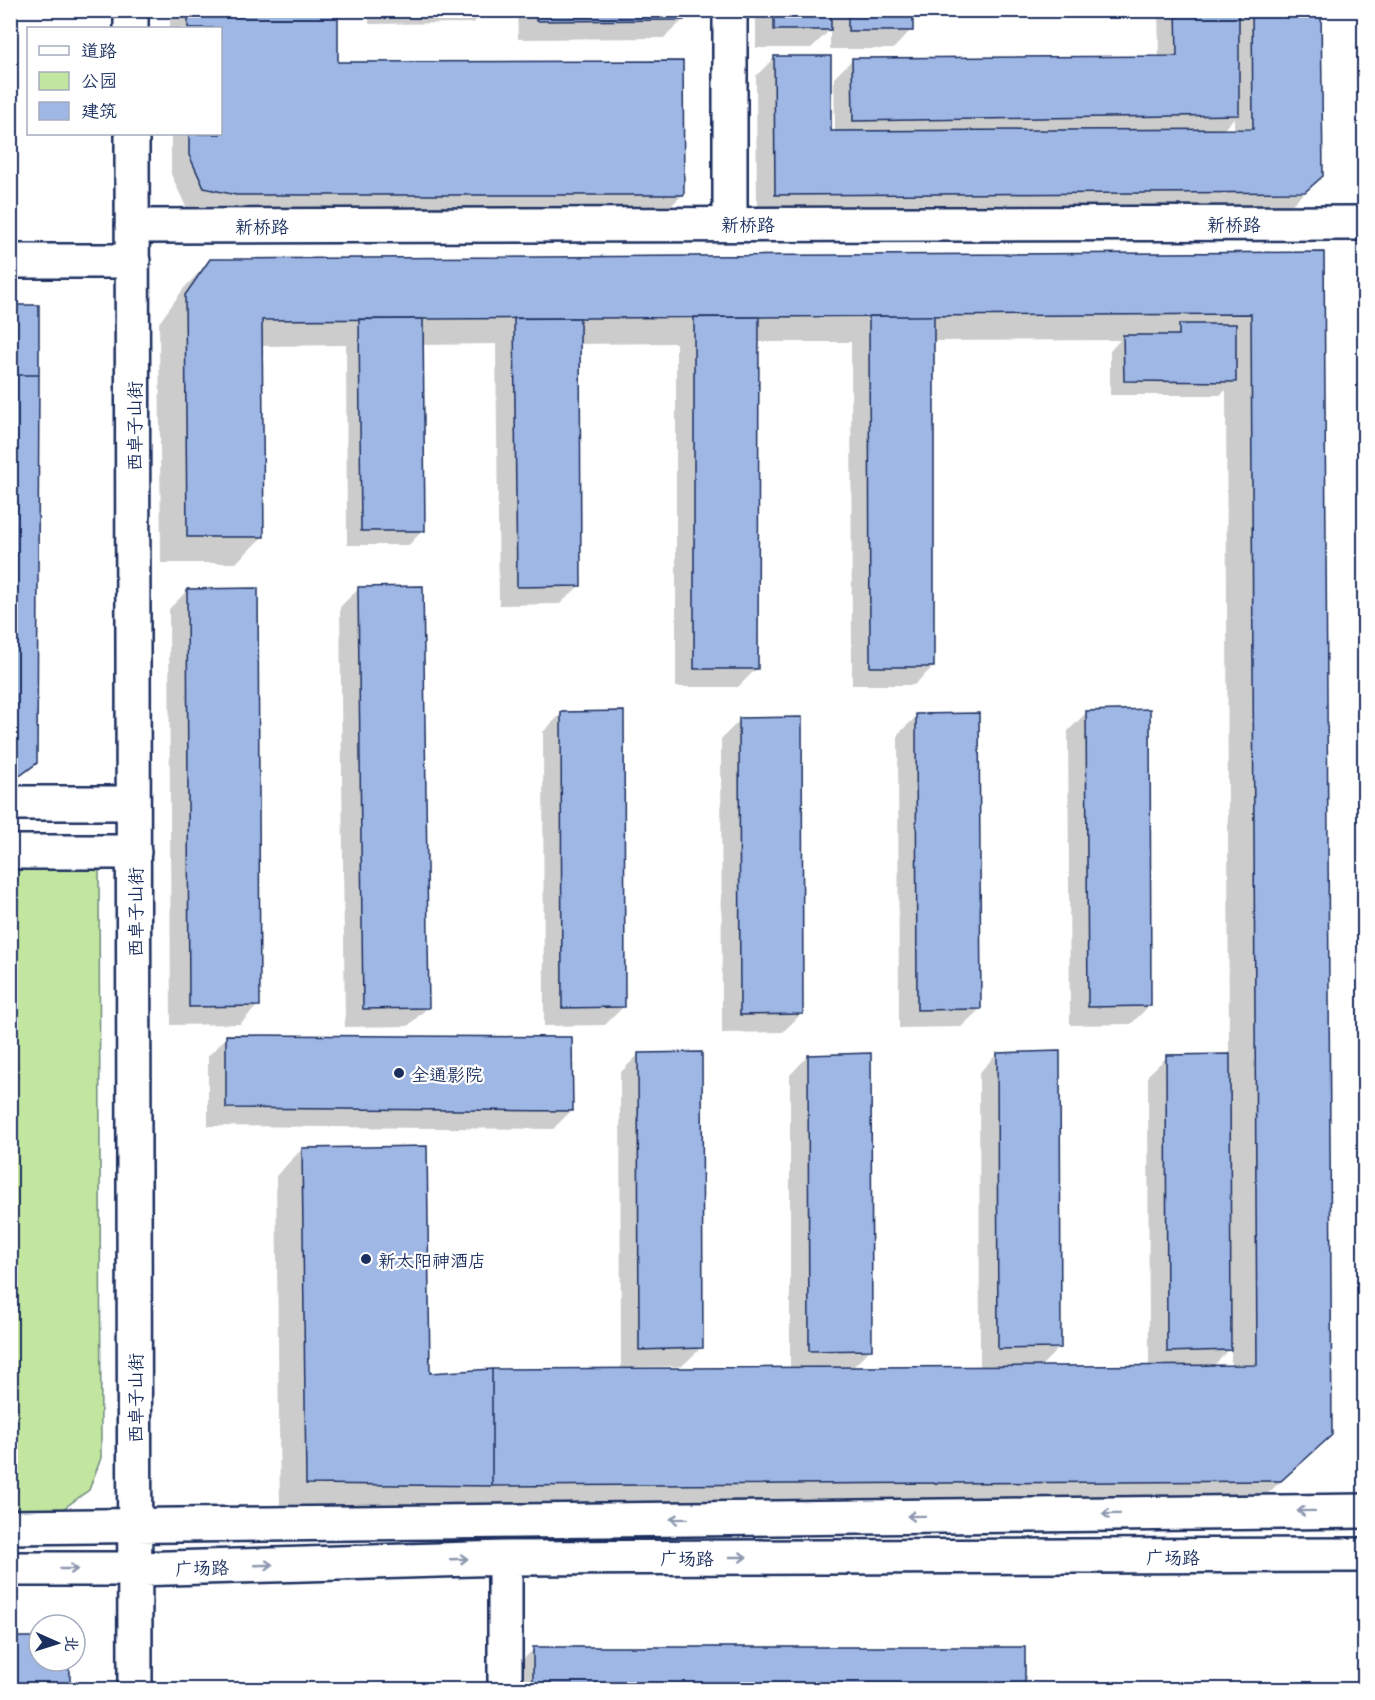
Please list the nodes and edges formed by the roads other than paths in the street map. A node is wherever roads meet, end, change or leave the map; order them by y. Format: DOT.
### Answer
graph roads {
  1 [pos="131,10"];
  2 [pos="730,10"];
  3 [pos="131,27"];
  4 [pos="132,135"];
  5 [pos="1365,223"];
  6 [pos="730,224"];
  7 [pos="132,226"];
  8 [pos="10,261"];
  9 [pos="133,261"];
  10 [pos="10,803"];
  11 [pos="134,803"];
  12 [pos="10,852"];
  13 [pos="134,852"];
  14 [pos="1365,1511"];
  15 [pos="134,1526"];
  16 [pos="10,1527"];
  17 [pos="1365,1555"];
  18 [pos="505,1558"];
  19 [pos="10,1569"];
  20 [pos="135,1569"];
  21 [pos="135,1689"];
  22 [pos="505,1689"];
  1 -- 3 [label="street"];
  2 -- 6 [label="street"];
  4 -- 7 [label="street, 西卓子山街"];
  5 -- 6 [label="street, 新桥路"];
  6 -- 7 [label="street, 新桥路"];
  7 -- 9 [label="street, 西卓子山街"];
  8 -- 9 [label="street"];
  9 -- 11 [label="street, 西卓子山街"];
  10 -- 11 [label="street"];
  11 -- 13 [label="street, 西卓子山街"];
  12 -- 13 [label="street"];
  13 -- 15 [label="street, 西卓子山街"];
  14 -- 15 [label="street, 广场路, one-way"];
  15 -- 16 [label="street, 广场路"];
  15 -- 20 [label="street, 西卓子山街"];
  18 -- 17 [label="street, 广场路, one-way"];
  20 -- 18 [label="street, 广场路, one-way"];
  18 -- 22 [label="street"];
  19 -- 20 [label="street, 广场路, one-way"];
  20 -- 21 [label="street, 西卓子山街"];
}
